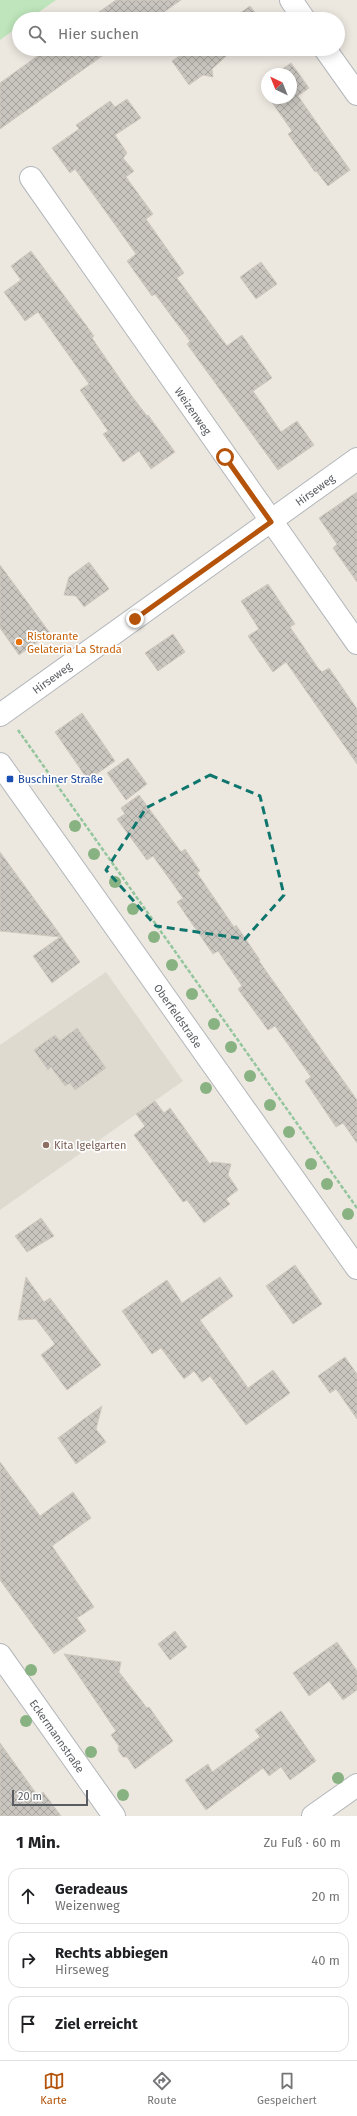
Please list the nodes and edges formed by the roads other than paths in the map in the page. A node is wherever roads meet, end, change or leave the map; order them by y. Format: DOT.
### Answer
graph roads {
  1 [pos="291,0"];
  2 [pos="299,12"];
  3 [pos="330,56"];
  4 [pos="357,94"];
  5 [pos="31,178"];
  6 [pos="357,459"];
  7 [pos="271,522"];
  8 [pos="357,644"];
  9 [pos="3,713"];
  10 [pos="0,764"];
  11 [pos="357,1268"];
  12 [pos="0,1655"];
  13 [pos="357,1785"];
  14 [pos="114,1816"];
  15 [pos="313,1816"];
  1 -- 2 [label="street"];
  3 -- 4 [label="street"];
  5 -- 7 [label="street, Weizenweg"];
  6 -- 7 [label="street, Hirseweg"];
  7 -- 8 [label="street, Weizenweg"];
  7 -- 9 [label="street, Hirseweg"];
  10 -- 11 [label="street, Oberfeldstraße"];
  12 -- 14 [label="street, Eckermannstraße"];
  13 -- 15 [label="street"];
}
